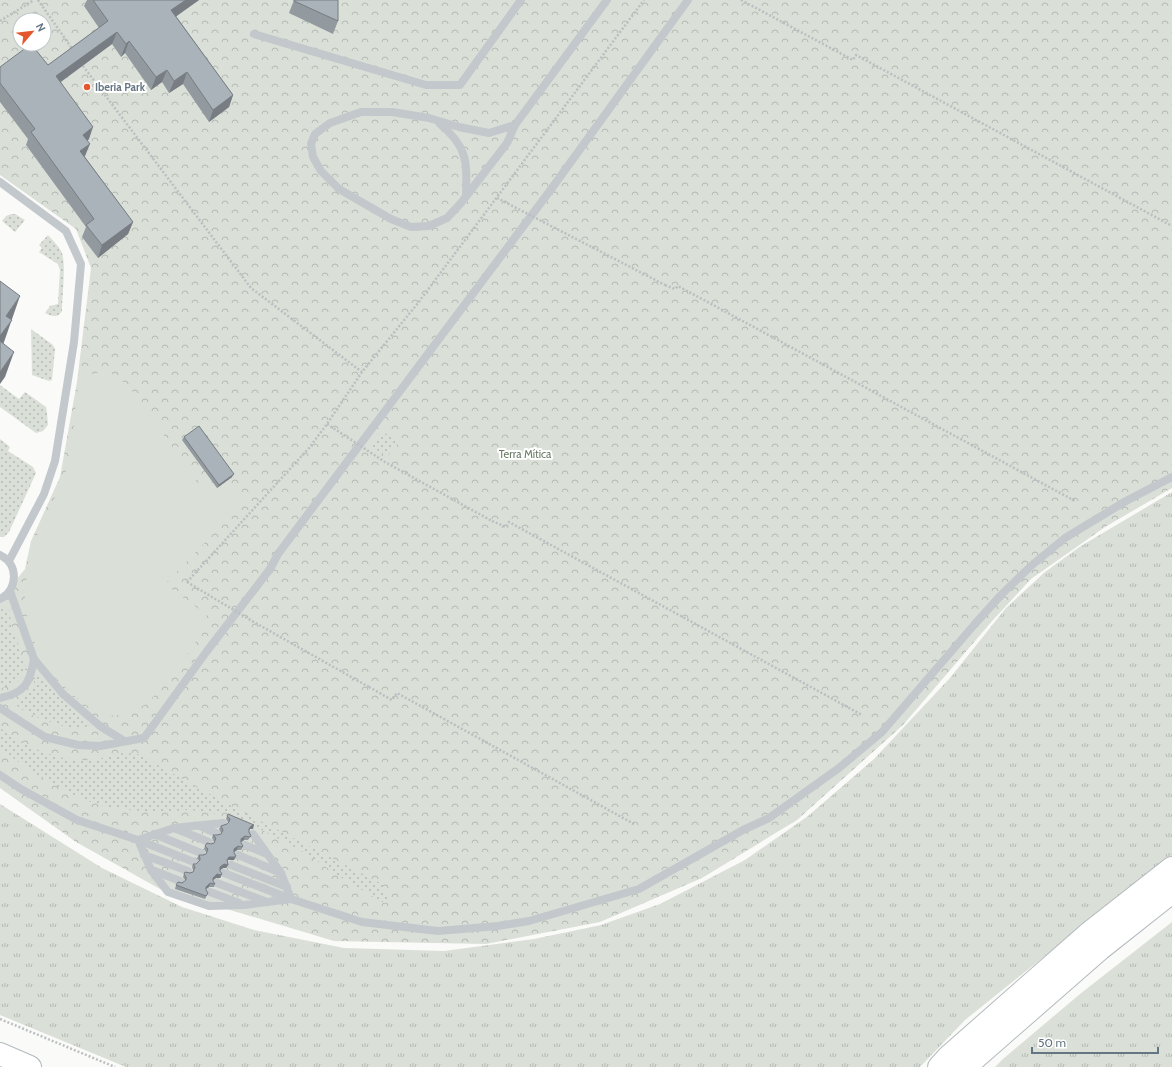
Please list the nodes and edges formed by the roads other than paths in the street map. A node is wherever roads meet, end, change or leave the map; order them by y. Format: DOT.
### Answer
graph roads {
  1 [pos="521,0"];
  2 [pos="607,0"];
  3 [pos="688,0"];
  4 [pos="254,34"];
  5 [pos="436,121"];
  6 [pos="515,125"];
  7 [pos="0,183"];
  8 [pos="466,196"];
  9 [pos="1172,477"];
  10 [pos="0,555"];
  11 [pos="9,561"];
  12 [pos="10,591"];
  13 [pos="0,599"];
  14 [pos="34,659"];
  15 [pos="0,698"];
  16 [pos="0,708"];
  17 [pos="124,741"];
  18 [pos="0,775"];
  19 [pos="223,823"];
  20 [pos="197,825"];
  21 [pos="174,828"];
  22 [pos="216,833"];
  23 [pos="154,834"];
  24 [pos="253,834"];
  25 [pos="138,840"];
  26 [pos="209,842"];
  27 [pos="245,845"];
  28 [pos="201,853"];
  29 [pos="144,854"];
  30 [pos="268,854"];
  31 [pos="238,855"];
  32 [pos="194,862"];
  33 [pos="231,865"];
  34 [pos="1172,868"];
  35 [pos="151,870"];
  36 [pos="188,871"];
  37 [pos="224,873"];
  38 [pos="281,873"];
  39 [pos="180,881"];
  40 [pos="217,883"];
  41 [pos="287,887"];
  42 [pos="210,892"];
  43 [pos="1172,892"];
  44 [pos="291,899"];
  45 [pos="269,902"];
  46 [pos="244,905"];
  47 [pos="0,1054"];
  48 [pos="30,1067"];
  49 [pos="939,1067"];
  50 [pos="965,1067"];
  1 -- 4 [label="lane"];
  2 -- 6 [label="lane"];
  3 -- 17 [label="lane"];
  5 -- 6 [label="lane"];
  5 -- 8 [label="lane"];
  5 -- 8 [label="lane"];
  6 -- 8 [label="lane"];
  7 -- 11 [label="lane"];
  9 -- 44 [label="lane"];
  10 -- 11 [label="lane"];
  11 -- 12 [label="lane"];
  12 -- 13 [label="lane"];
  12 -- 14 [label="lane"];
  14 -- 15 [label="lane"];
  14 -- 17 [label="lane"];
  16 -- 17 [label="lane"];
  18 -- 25 [label="lane"];
  19 -- 20 [label="lane"];
  20 -- 21 [label="lane"];
  20 -- 22 [label="lane"];
  21 -- 23 [label="lane"];
  21 -- 26 [label="lane"];
  23 -- 25 [label="lane"];
  23 -- 28 [label="lane"];
  24 -- 30 [label="lane"];
  25 -- 29 [label="lane"];
  25 -- 32 [label="lane"];
  27 -- 30 [label="lane"];
  29 -- 35 [label="lane"];
  29 -- 36 [label="lane"];
  30 -- 38 [label="lane"];
  31 -- 38 [label="lane"];
  33 -- 41 [label="lane"];
  34 -- 49 [label="main road"];
  35 -- 39 [label="lane"];
  35 -- 46 [label="lane"];
  37 -- 44 [label="lane"];
  38 -- 41 [label="lane"];
  40 -- 45 [label="lane"];
  41 -- 44 [label="lane"];
  42 -- 46 [label="lane"];
  43 -- 50 [label="main road"];
  44 -- 45 [label="lane"];
  45 -- 46 [label="lane"];
  47 -- 48 [label="main road"];
}
